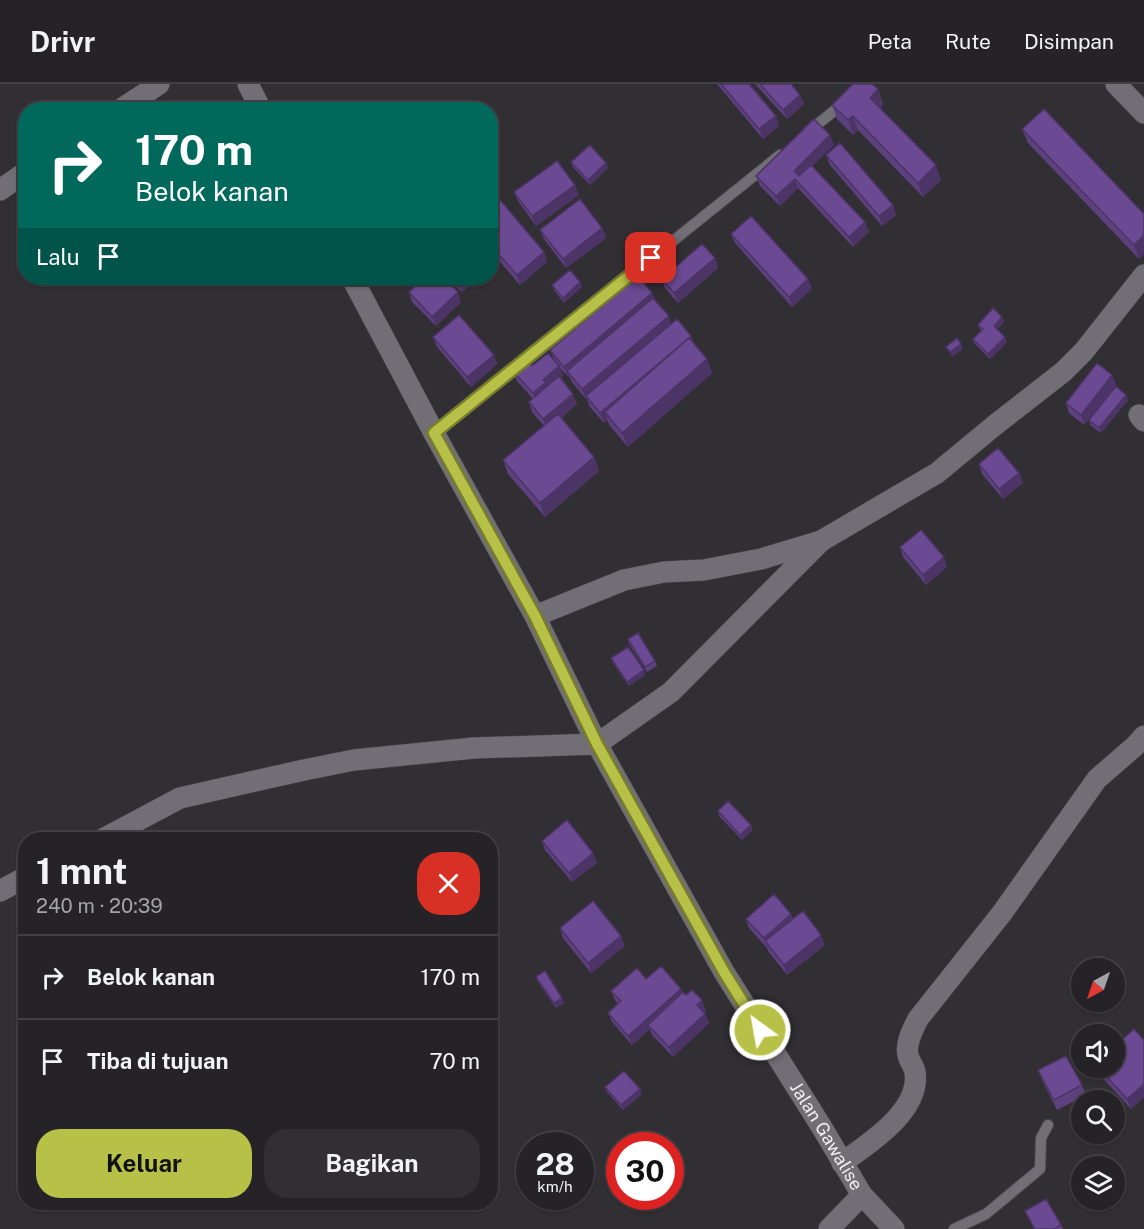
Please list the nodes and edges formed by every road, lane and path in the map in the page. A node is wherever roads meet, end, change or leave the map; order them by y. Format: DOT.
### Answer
graph roads {
  1 [pos="159,84"];
  2 [pos="248,84"];
  3 [pos="867,84"];
  4 [pos="1116,84"];
  5 [pos="132,102"];
  6 [pos="257,102"];
  7 [pos="1144,113"];
  8 [pos="803,136"];
  9 [pos="784,151"];
  10 [pos="18,178"];
  11 [pos="0,190"];
  12 [pos="1144,275"];
  13 [pos="356,285"];
  14 [pos="434,433"];
  15 [pos="821,541"];
  16 [pos="535,616"];
  17 [pos="1144,736"];
  18 [pos="597,744"];
  19 [pos="116,832"];
  20 [pos="18,882"];
  21 [pos="0,891"];
  22 [pos="1048,1125"];
  23 [pos="842,1163"];
  24 [pos="862,1195"];
  25 [pos="829,1229"];
  26 [pos="894,1229"];
  27 [pos="954,1229"];
  1 -- 5 [label="street"];
  2 -- 6 [label="street"];
  3 -- 8 [label="lane"];
  4 -- 7 [label="street"];
  9 -- 14 [label="lane"];
  10 -- 11 [label="street"];
  12 -- 15 [label="street"];
  13 -- 14 [label="street, Jalan Gawalise"];
  14 -- 16 [label="street, Jalan Gawalise"];
  15 -- 16 [label="street"];
  15 -- 18 [label="street"];
  16 -- 18 [label="street, Jalan Gawalise"];
  17 -- 23 [label="street"];
  18 -- 19 [label="street"];
  18 -- 23 [label="street, Jalan Gawalise"];
  20 -- 21 [label="street"];
  22 -- 27 [label="lane"];
  23 -- 24 [label="street, Jalan Gawalise"];
  24 -- 25 [label="street, Jalan Gawalise"];
  24 -- 26 [label="street"];
}
